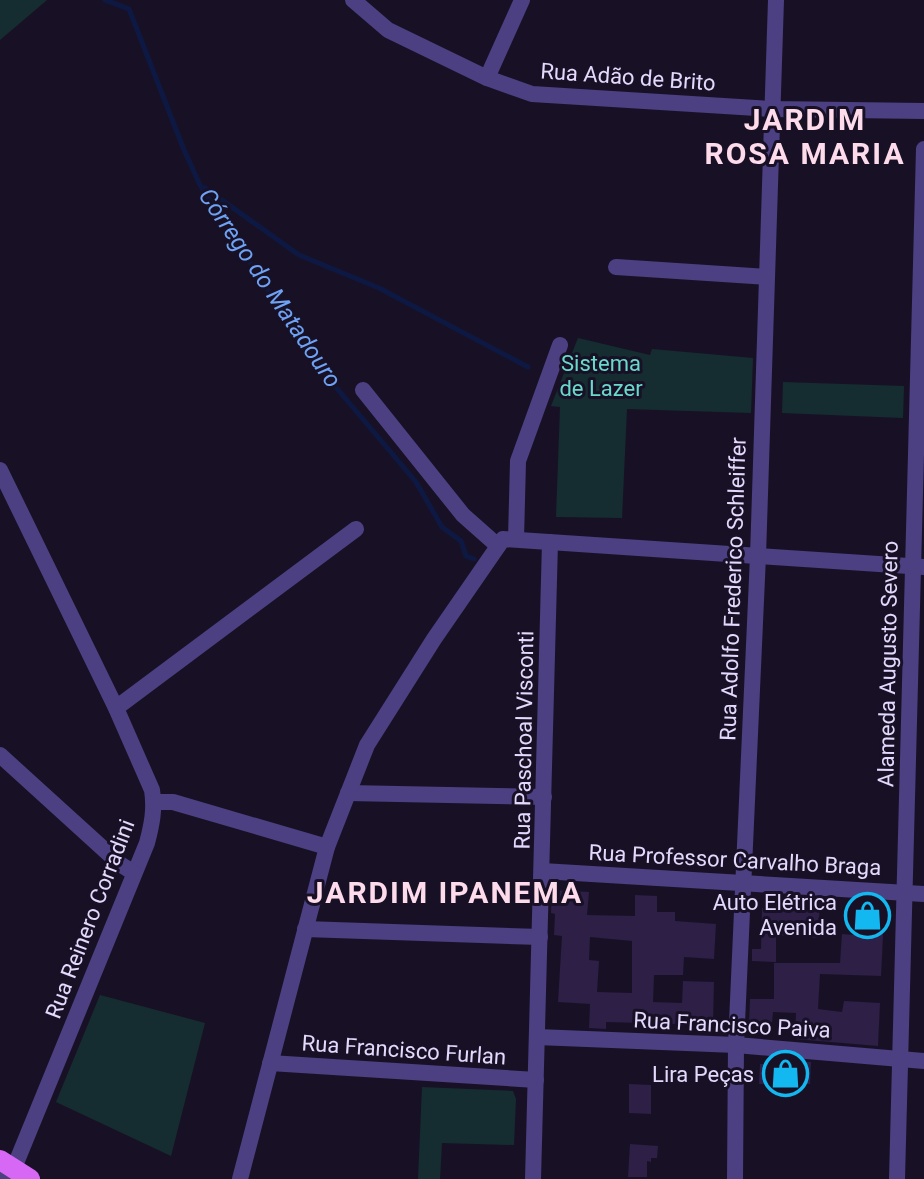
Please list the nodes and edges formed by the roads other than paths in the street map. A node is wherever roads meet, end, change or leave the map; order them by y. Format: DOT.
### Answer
graph roads {
  1 [pos="353,0"];
  2 [pos="522,0"];
  3 [pos="776,0"];
  4 [pos="487,78"];
  5 [pos="771,109"];
  6 [pos="924,111"];
  7 [pos="924,149"];
  8 [pos="616,267"];
  9 [pos="767,277"];
  10 [pos="560,345"];
  11 [pos="363,390"];
  12 [pos="0,470"];
  13 [pos="356,529"];
  14 [pos="516,539"];
  15 [pos="550,542"];
  16 [pos="498,546"];
  17 [pos="758,556"];
  18 [pos="918,566"];
  19 [pos="116,708"];
  20 [pos="917,732"];
  21 [pos="0,755"];
  22 [pos="348,793"];
  23 [pos="544,797"];
  24 [pos="154,802"];
  25 [pos="327,847"];
  26 [pos="542,871"];
  27 [pos="134,873"];
  28 [pos="742,883"];
  29 [pos="906,892"];
  30 [pos="924,894"];
  31 [pos="305,929"];
  32 [pos="540,937"];
  33 [pos="537,1037"];
  34 [pos="736,1045"];
  35 [pos="901,1059"];
  36 [pos="924,1061"];
  37 [pos="270,1063"];
  38 [pos="536,1080"];
  39 [pos="10,1172"];
  40 [pos="240,1179"];
  41 [pos="533,1179"];
  42 [pos="735,1179"];
  43 [pos="897,1179"];
  1 -- 4 [label="street, Rua Adão de Brito"];
  2 -- 4 [label="street"];
  3 -- 5 [label="street, Rua Adolfo Frederico Schleiffer"];
  4 -- 5 [label="street, Rua Adão de Brito"];
  5 -- 6 [label="street, Rua Adão de Brito"];
  5 -- 9 [label="street, Rua Adolfo Frederico Schleiffer"];
  7 -- 18 [label="street, Alameda Augusto Severo"];
  8 -- 9 [label="street"];
  9 -- 17 [label="street, Rua Adolfo Frederico Schleiffer"];
  10 -- 14 [label="street"];
  11 -- 16 [label="street"];
  12 -- 19 [label="street, Rua Reinero Corradini"];
  13 -- 19 [label="street"];
  14 -- 15 [label="street"];
  14 -- 16 [label="street"];
  15 -- 17 [label="street"];
  15 -- 23 [label="street, Rua Paschoal Visconti"];
  16 -- 22 [label="street"];
  17 -- 18 [label="street"];
  17 -- 28 [label="street, Rua Adolfo Frederico Schleiffer"];
  18 -- 20 [label="street, Alameda Augusto Severo"];
  19 -- 24 [label="street, Rua Reinero Corradini"];
  20 -- 29 [label="street, Alameda Augusto Severo"];
  21 -- 27 [label="street"];
  22 -- 23 [label="street"];
  22 -- 25 [label="street"];
  23 -- 26 [label="street, Rua Paschoal Visconti"];
  24 -- 25 [label="street"];
  24 -- 27 [label="street, Rua Reinero Corradini"];
  25 -- 31 [label="street"];
  26 -- 28 [label="street, Rua Professor Carvalho Braga"];
  26 -- 32 [label="street, Rua Paschoal Visconti"];
  27 -- 39 [label="street, Rua Reinero Corradini"];
  28 -- 29 [label="street, Rua Professor Carvalho Braga"];
  28 -- 34 [label="street, Rua Adolfo Frederico Schleiffer"];
  29 -- 30 [label="street, Rua Professor Carvalho Braga"];
  29 -- 35 [label="street, Alameda Augusto Severo"];
  31 -- 32 [label="street"];
  31 -- 37 [label="street"];
  32 -- 33 [label="street, Rua Paschoal Visconti"];
  33 -- 34 [label="street, Rua Francisco Paiva"];
  33 -- 38 [label="street, Rua Paschoal Visconti"];
  34 -- 35 [label="street, Rua Francisco Paiva"];
  34 -- 42 [label="street, Rua Adolfo Frederico Schleiffer"];
  35 -- 36 [label="street, Rua Francisco Paiva"];
  35 -- 43 [label="street, Alameda Augusto Severo"];
  37 -- 38 [label="street, Rua Francisco Furlan"];
  37 -- 40 [label="street"];
  38 -- 41 [label="street, Rua Paschoal Visconti"];
}
